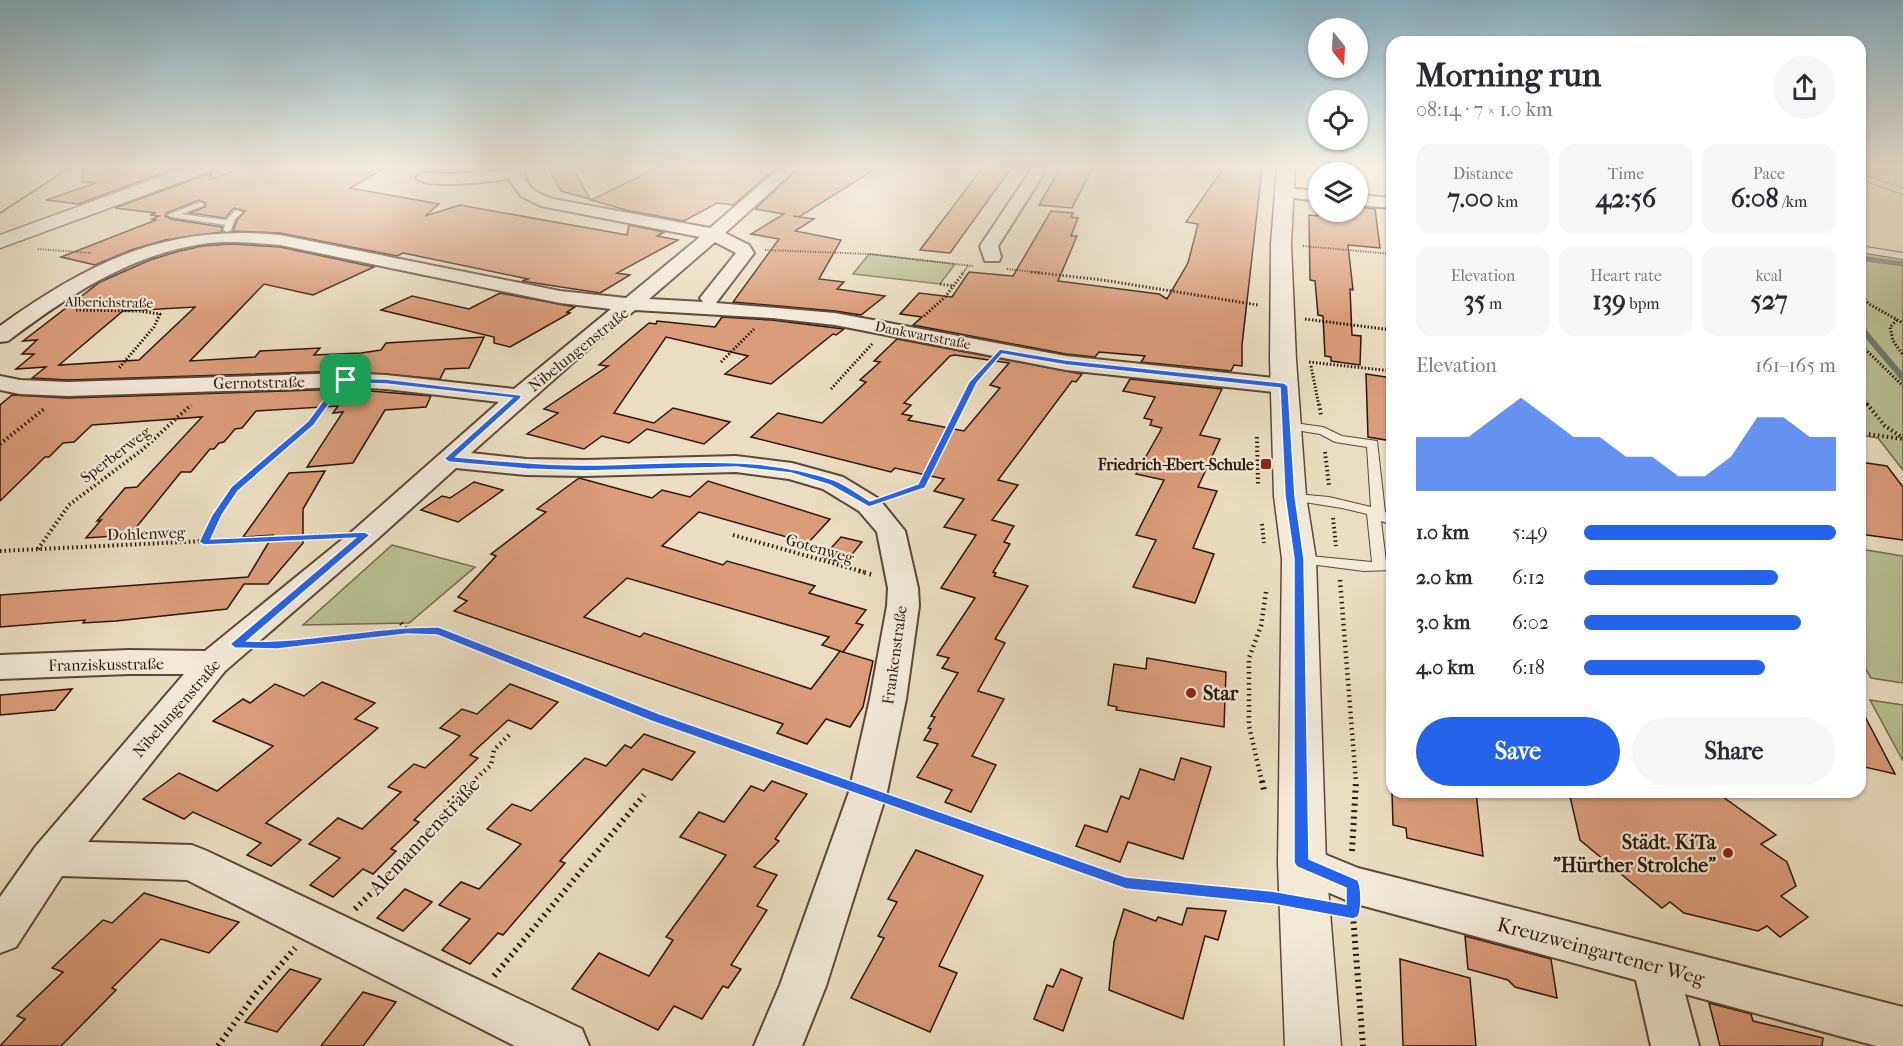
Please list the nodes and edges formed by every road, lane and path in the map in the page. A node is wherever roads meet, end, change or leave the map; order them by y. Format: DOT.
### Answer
graph roads {
  1 [pos="71,216"];
  2 [pos="174,216"];
  3 [pos="234,216"];
  4 [pos="611,216"];
  5 [pos="734,216"];
  6 [pos="1009,216"];
  7 [pos="1283,216"];
  8 [pos="228,229"];
  9 [pos="713,234"];
  10 [pos="0,242"];
  11 [pos="1296,245"];
  12 [pos="36,249"];
  13 [pos="1866,250"];
  14 [pos="1386,254"];
  15 [pos="1903,256"];
  16 [pos="992,257"];
  17 [pos="130,258"];
  18 [pos="940,284"];
  19 [pos="954,286"];
  20 [pos="1261,296"];
  21 [pos="710,298"];
  22 [pos="1866,300"];
  23 [pos="633,303"];
  24 [pos="31,312"];
  25 [pos="772,312"];
  26 [pos="1259,316"];
  27 [pos="1897,320"];
  28 [pos="1903,322"];
  29 [pos="1301,326"];
  30 [pos="899,329"];
  31 [pos="1386,329"];
  32 [pos="0,336"];
  33 [pos="1866,350"];
  34 [pos="1000,351"];
  35 [pos="1306,352"];
  36 [pos="1903,355"];
  37 [pos="721,362"];
  38 [pos="1310,362"];
  39 [pos="1386,370"];
  40 [pos="346,380"];
  41 [pos="1255,382"];
  42 [pos="0,383"];
  43 [pos="212,383"];
  44 [pos="1903,386"];
  45 [pos="100,388"];
  46 [pos="68,389"];
  47 [pos="831,389"];
  48 [pos="519,397"];
  49 [pos="1866,402"];
  50 [pos="1298,414"];
  51 [pos="1866,434"];
  52 [pos="1903,439"];
  53 [pos="0,444"];
  54 [pos="449,459"];
  55 [pos="1270,501"];
  56 [pos="1331,502"];
  57 [pos="869,504"];
  58 [pos="1376,512"];
  59 [pos="1386,518"];
  60 [pos="365,535"];
  61 [pos="733,535"];
  62 [pos="204,542"];
  63 [pos="38,549"];
  64 [pos="0,550"];
  65 [pos="1293,563"];
  66 [pos="1386,567"];
  67 [pos="901,578"];
  68 [pos="400,623"];
  69 [pos="407,631"];
  70 [pos="224,654"];
  71 [pos="0,667"];
  72 [pos="510,734"];
  73 [pos="868,792"];
  74 [pos="644,795"];
  75 [pos="1264,800"];
  76 [pos="51,858"];
  77 [pos="1303,883"];
  78 [pos="1353,898"];
  79 [pos="323,929"];
  80 [pos="0,933"];
  81 [pos="1655,966"];
  82 [pos="473,1002"];
  83 [pos="1903,1030"];
  84 [pos="218,1046"];
  85 [pos="565,1046"];
  86 [pos="778,1046"];
  87 [pos="1312,1046"];
  88 [pos="1363,1046"];
  89 [pos="1675,1046"];
  1 -- 10 [label="street"];
  2 -- 8 [label="lane"];
  3 -- 8 [label="lane"];
  4 -- 9 [label="street"];
  5 -- 9 [label="street, Nibelungenstraße"];
  6 -- 16 [label="street"];
  7 -- 50 [label="street"];
  8 -- 17 [label="street"];
  8 -- 23 [label="street"];
  9 -- 21 [label="street"];
  9 -- 23 [label="street, Nibelungenstraße"];
  11 -- 14 [label="path"];
  12 -- 17 [label="path"];
  13 -- 15 [label="lane"];
  16 -- 19 [label="path"];
  17 -- 24 [label="street"];
  18 -- 19 [label="path"];
  19 -- 30 [label="path"];
  20 -- 26 [label="path"];
  22 -- 27 [label="path"];
  23 -- 25 [label="street, Dankwartstraße"];
  23 -- 48 [label="street, Nibelungenstraße"];
  24 -- 32 [label="street"];
  24 -- 45 [label="path, Alberichstraße"];
  25 -- 30 [label="street, Dankwartstraße"];
  25 -- 37 [label="path"];
  27 -- 28 [label="path"];
  27 -- 36 [label="path"];
  29 -- 31 [label="path"];
  30 -- 34 [label="street, Dankwartstraße"];
  30 -- 47 [label="path"];
  33 -- 44 [label="path"];
  34 -- 41 [label="street, Dankwartstraße"];
  34 -- 57 [label="path"];
  35 -- 38 [label="path"];
  38 -- 39 [label="path"];
  38 -- 50 [label="path"];
  40 -- 43 [label="street, Gernotstraße"];
  40 -- 48 [label="street, Gernotstraße"];
  40 -- 62 [label="path"];
  41 -- 50 [label="street, Dankwartstraße"];
  41 -- 55 [label="path"];
  42 -- 46 [label="street, Gernotstraße"];
  43 -- 45 [label="street, Gernotstraße"];
  43 -- 63 [label="path, Sperberweg"];
  45 -- 46 [label="street, Gernotstraße"];
  46 -- 53 [label="path"];
  48 -- 54 [label="street, Nibelungenstraße"];
  49 -- 52 [label="path"];
  50 -- 55 [label="street"];
  50 -- 56 [label="path"];
  50 -- 58 [label="lane"];
  51 -- 52 [label="path"];
  54 -- 57 [label="street, Frankenstraße"];
  54 -- 60 [label="street, Nibelungenstraße"];
  55 -- 56 [label="lane"];
  55 -- 65 [label="street"];
  55 -- 65 [label="path"];
  56 -- 58 [label="lane"];
  56 -- 65 [label="path"];
  57 -- 67 [label="street, Frankenstraße"];
  58 -- 59 [label="lane"];
  58 -- 66 [label="lane"];
  60 -- 62 [label="path, Dohlenweg"];
  60 -- 70 [label="street, Nibelungenstraße"];
  61 -- 67 [label="path, Gotenweg"];
  62 -- 63 [label="path, Dohlenweg"];
  63 -- 64 [label="path, Dohlenweg"];
  65 -- 66 [label="lane"];
  65 -- 75 [label="path"];
  65 -- 77 [label="street"];
  65 -- 78 [label="path"];
  67 -- 73 [label="street, Frankenstraße"];
  68 -- 69 [label="path"];
  69 -- 70 [label="path"];
  69 -- 73 [label="path"];
  70 -- 71 [label="street, Franziskusstraße"];
  70 -- 76 [label="street, Nibelungenstraße"];
  72 -- 79 [label="path, Alemannenstraße"];
  73 -- 77 [label="path"];
  73 -- 86 [label="street, Frankenstraße"];
  74 -- 82 [label="path"];
  76 -- 79 [label="street"];
  76 -- 80 [label="street, Nibelungenstraße"];
  77 -- 78 [label="street, Kreuzweingartener Weg"];
  77 -- 78 [label="path"];
  77 -- 87 [label="street"];
  78 -- 81 [label="street, Kreuzweingartener Weg"];
  78 -- 88 [label="path"];
  79 -- 82 [label="street"];
  79 -- 84 [label="path, Alemannenstraße"];
  81 -- 83 [label="street, Kreuzweingartener Weg"];
  81 -- 89 [label="street"];
  82 -- 85 [label="street"];
}
